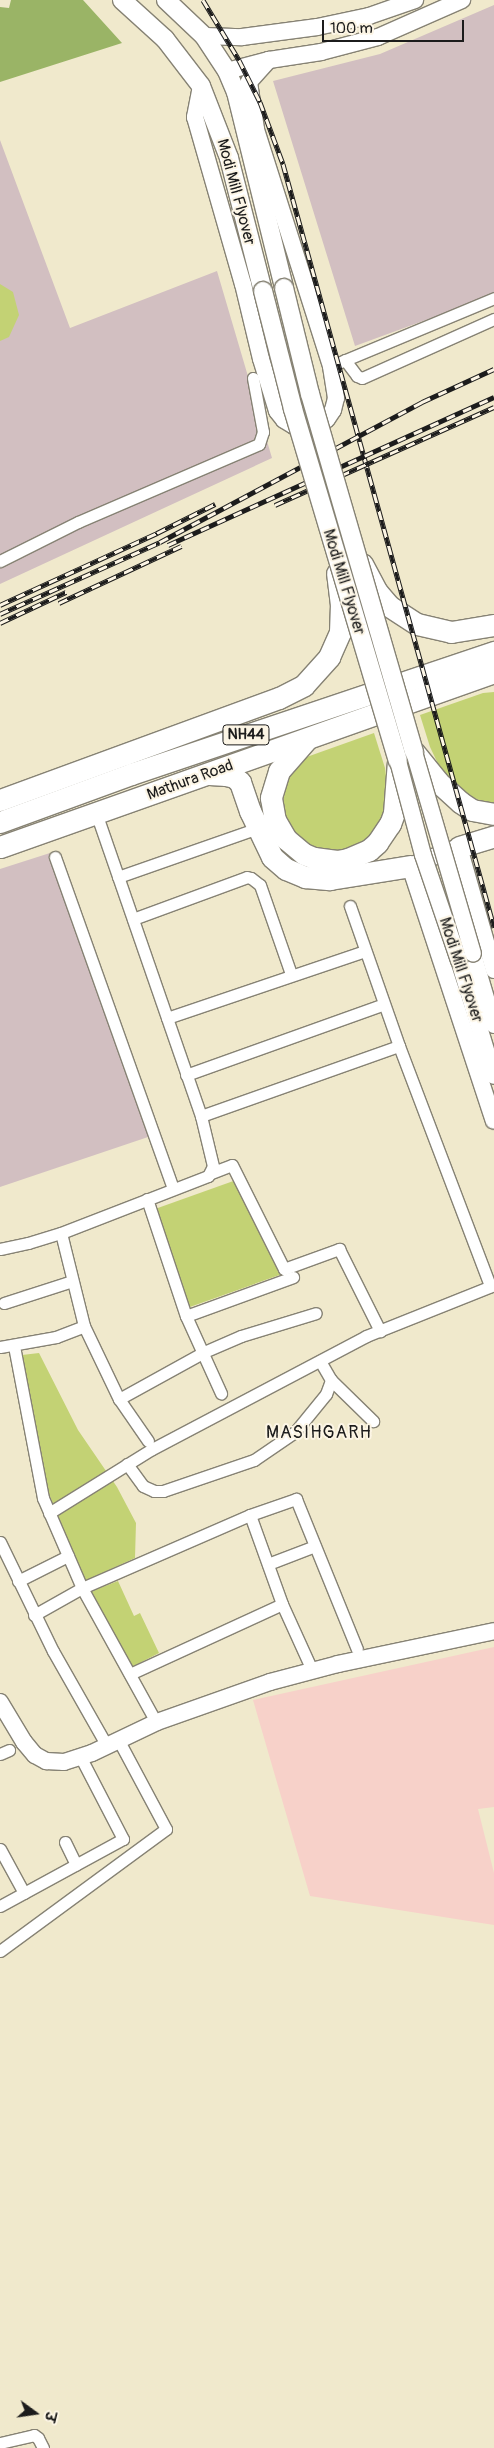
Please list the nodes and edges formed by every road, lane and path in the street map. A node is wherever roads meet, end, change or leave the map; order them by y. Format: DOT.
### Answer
graph roads {
  1 [pos="122,0"];
  2 [pos="166,0"];
  3 [pos="415,0"];
  4 [pos="462,0"];
  5 [pos="204,36"];
  6 [pos="269,60"];
  7 [pos="227,71"];
  8 [pos="201,86"];
  9 [pos="236,92"];
  10 [pos="253,110"];
  11 [pos="494,298"];
  12 [pos="494,319"];
  13 [pos="338,363"];
  14 [pos="253,378"];
  15 [pos="333,545"];
  16 [pos="356,554"];
  17 [pos="0,560"];
  18 [pos="494,625"];
  19 [pos="494,652"];
  20 [pos="492,674"];
  21 [pos="308,738"];
  22 [pos="406,756"];
  23 [pos="206,774"];
  24 [pos="0,800"];
  25 [pos="96,813"];
  26 [pos="494,814"];
  27 [pos="0,822"];
  28 [pos="258,828"];
  29 [pos="494,836"];
  30 [pos="459,847"];
  31 [pos="0,848"];
  32 [pos="55,857"];
  33 [pos="410,866"];
  34 [pos="118,877"];
  35 [pos="350,906"];
  36 [pos="132,919"];
  37 [pos="365,951"];
  38 [pos="494,968"];
  39 [pos="290,974"];
  40 [pos="384,1004"];
  41 [pos="167,1018"];
  42 [pos="494,1025"];
  43 [pos="399,1046"];
  44 [pos="186,1074"];
  45 [pos="494,1076"];
  46 [pos="201,1116"];
  47 [pos="494,1121"];
  48 [pos="211,1173"];
  49 [pos="174,1189"];
  50 [pos="146,1199"];
  51 [pos="62,1233"];
  52 [pos="0,1249"];
  53 [pos="293,1277"];
  54 [pos="72,1281"];
  55 [pos="492,1286"];
  56 [pos="4,1303"];
  57 [pos="316,1312"];
  58 [pos="186,1316"];
  59 [pos="84,1326"];
  60 [pos="380,1331"];
  61 [pos="14,1346"];
  62 [pos="0,1347"];
  63 [pos="204,1352"];
  64 [pos="320,1361"];
  65 [pos="331,1380"];
  66 [pos="221,1393"];
  67 [pos="119,1400"];
  68 [pos="373,1421"];
  69 [pos="148,1442"];
  70 [pos="127,1464"];
  71 [pos="49,1513"];
  72 [pos="250,1515"];
  73 [pos="0,1542"];
  74 [pos="315,1546"];
  75 [pos="68,1556"];
  76 [pos="268,1564"];
  77 [pos="18,1582"];
  78 [pos="82,1588"];
  79 [pos="282,1604"];
  80 [pos="34,1614"];
  81 [pos="494,1631"];
  82 [pos="357,1649"];
  83 [pos="312,1670"];
  84 [pos="130,1674"];
  85 [pos="0,1702"];
  86 [pos="152,1715"];
  87 [pos="113,1744"];
  88 [pos="81,1758"];
  89 [pos="65,1842"];
  90 [pos="0,1849"];
  91 [pos="76,1865"];
  92 [pos="24,1893"];
  93 [pos="0,1906"];
  94 [pos="0,1951"];
  95 [pos="0,2443"];
  96 [pos="43,2448"];
  1 -- 8 [label="main road, Modi Mill Flyover"];
  2 -- 5 [label="main road"];
  3 -- 5 [label="main road"];
  4 -- 6 [label="main road"];
  5 -- 7 [label="main road"];
  6 -- 7 [label="main road"];
  6 -- 10 [label="main road"];
  7 -- 9 [label="main road"];
  8 -- 13 [label="main road"];
  8 -- 15 [label="main road, Modi Mill Flyover, bridge"];
  9 -- 10 [label="main road"];
  9 -- 16 [label="main road, Modi Mill Flyover, bridge"];
  10 -- 13 [label="main road"];
  11 -- 13 [label="street"];
  12 -- 13 [label="street"];
  14 -- 17 [label="street"];
  15 -- 22 [label="main road, Modi Mill Flyover, bridge"];
  15 -- 24 [label="highway, bridge"];
  16 -- 18 [label="highway, bridge"];
  16 -- 22 [label="main road, Modi Mill Flyover, bridge"];
  19 -- 27 [label="highway, Mathura Road / NH44"];
  20 -- 21 [label="highway, Mathura Road / NH44"];
  21 -- 22 [label="highway"];
  21 -- 23 [label="highway, Mathura Road / NH44"];
  22 -- 26 [label="highway"];
  22 -- 42 [label="main road, Modi Mill Flyover, bridge"];
  22 -- 45 [label="main road, Modi Mill Flyover, bridge"];
  23 -- 25 [label="highway, Mathura Road / NH44"];
  23 -- 28 [label="highway"];
  25 -- 31 [label="highway, Mathura Road / NH44"];
  25 -- 34 [label="street"];
  28 -- 33 [label="highway"];
  28 -- 34 [label="street"];
  29 -- 30 [label="highway"];
  30 -- 33 [label="main road"];
  30 -- 38 [label="main road"];
  32 -- 49 [label="street"];
  33 -- 47 [label="main road"];
  34 -- 36 [label="street"];
  35 -- 37 [label="street"];
  36 -- 39 [label="street"];
  36 -- 41 [label="street"];
  37 -- 39 [label="street"];
  37 -- 40 [label="street"];
  39 -- 41 [label="street"];
  40 -- 43 [label="street"];
  40 -- 44 [label="street"];
  41 -- 44 [label="street"];
  43 -- 46 [label="street"];
  43 -- 55 [label="street"];
  44 -- 46 [label="street"];
  46 -- 48 [label="street"];
  48 -- 49 [label="street"];
  48 -- 60 [label="street"];
  49 -- 50 [label="street"];
  50 -- 51 [label="street"];
  50 -- 58 [label="street"];
  51 -- 52 [label="street"];
  51 -- 54 [label="street"];
  53 -- 58 [label="street"];
  54 -- 56 [label="street"];
  54 -- 59 [label="street"];
  55 -- 60 [label="street"];
  57 -- 63 [label="street"];
  58 -- 63 [label="street"];
  59 -- 61 [label="street"];
  59 -- 67 [label="street"];
  60 -- 64 [label="street"];
  61 -- 62 [label="street"];
  61 -- 71 [label="street"];
  63 -- 66 [label="street"];
  63 -- 67 [label="street"];
  64 -- 65 [label="street"];
  64 -- 70 [label="street"];
  65 -- 68 [label="street"];
  65 -- 70 [label="street"];
  67 -- 69 [label="street"];
  70 -- 71 [label="street"];
  71 -- 75 [label="street"];
  72 -- 74 [label="street"];
  72 -- 76 [label="street"];
  72 -- 78 [label="street"];
  73 -- 77 [label="street"];
  74 -- 76 [label="street"];
  74 -- 82 [label="street"];
  75 -- 77 [label="street"];
  75 -- 78 [label="street"];
  76 -- 79 [label="street"];
  77 -- 80 [label="street"];
  78 -- 80 [label="street"];
  78 -- 84 [label="street"];
  79 -- 83 [label="street"];
  79 -- 84 [label="street"];
  80 -- 87 [label="street"];
  81 -- 83 [label="main road"];
  83 -- 87 [label="main road"];
  84 -- 86 [label="street"];
  85 -- 88 [label="main road"];
  87 -- 88 [label="main road"];
  87 -- 94 [label="street"];
  88 -- 91 [label="street"];
  89 -- 91 [label="street"];
  90 -- 92 [label="street"];
  91 -- 92 [label="street"];
  92 -- 93 [label="street"];
  95 -- 96 [label="street"];
}
